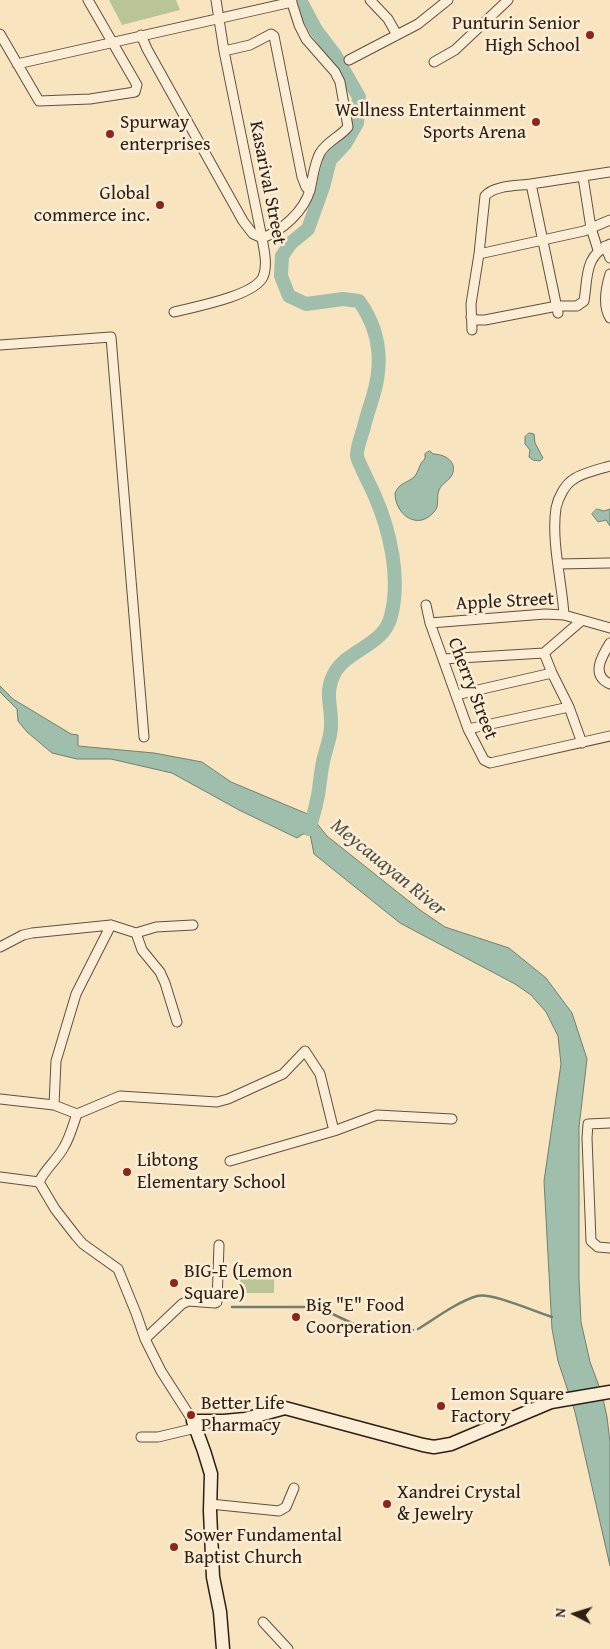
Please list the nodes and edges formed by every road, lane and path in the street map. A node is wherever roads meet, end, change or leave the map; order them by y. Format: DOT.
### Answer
graph roads {
  1 [pos="88,0"];
  2 [pos="216,0"];
  3 [pos="370,0"];
  4 [pos="448,0"];
  5 [pos="508,0"];
  6 [pos="292,1"];
  7 [pos="218,17"];
  8 [pos="0,34"];
  9 [pos="141,35"];
  10 [pos="397,35"];
  11 [pos="112,42"];
  12 [pos="224,51"];
  13 [pos="349,60"];
  14 [pos="434,62"];
  15 [pos="17,64"];
  16 [pos="610,172"];
  17 [pos="583,177"];
  18 [pos="531,184"];
  19 [pos="310,191"];
  20 [pos="610,220"];
  21 [pos="591,228"];
  22 [pos="262,238"];
  23 [pos="543,240"];
  24 [pos="604,247"];
  25 [pos="479,254"];
  26 [pos="610,258"];
  27 [pos="610,274"];
  28 [pos="608,289"];
  29 [pos="557,309"];
  30 [pos="174,312"];
  31 [pos="471,317"];
  32 [pos="610,318"];
  33 [pos="472,330"];
  34 [pos="0,345"];
  35 [pos="610,466"];
  36 [pos="608,563"];
  37 [pos="558,564"];
  38 [pos="426,606"];
  39 [pos="564,616"];
  40 [pos="581,621"];
  41 [pos="430,623"];
  42 [pos="610,628"];
  43 [pos="610,643"];
  44 [pos="544,653"];
  45 [pos="443,659"];
  46 [pos="552,673"];
  47 [pos="610,684"];
  48 [pos="456,695"];
  49 [pos="568,707"];
  50 [pos="468,729"];
  51 [pos="610,736"];
  52 [pos="144,737"];
  53 [pos="582,743"];
  54 [pos="111,925"];
  55 [pos="193,925"];
  56 [pos="136,933"];
  57 [pos="0,947"];
  58 [pos="177,1022"];
  59 [pos="0,1098"];
  60 [pos="54,1105"];
  61 [pos="77,1114"];
  62 [pos="452,1119"];
  63 [pos="610,1123"];
  64 [pos="334,1131"];
  65 [pos="230,1161"];
  66 [pos="0,1177"];
  67 [pos="39,1182"];
  68 [pos="219,1245"];
  69 [pos="610,1248"];
  70 [pos="145,1339"];
  71 [pos="608,1392"];
  72 [pos="194,1424"];
  73 [pos="141,1437"];
  74 [pos="294,1488"];
  75 [pos="210,1504"];
  76 [pos="263,1622"];
  77 [pos="223,1649"];
  78 [pos="288,1649"];
  1 -- 11 [label="street"];
  2 -- 7 [label="street, Kasarival Street"];
  3 -- 10 [label="street"];
  4 -- 10 [label="street"];
  5 -- 14 [label="street"];
  6 -- 7 [label="street"];
  6 -- 19 [label="street"];
  7 -- 9 [label="street"];
  7 -- 12 [label="street, Kasarival Street"];
  8 -- 15 [label="street"];
  9 -- 11 [label="street"];
  9 -- 22 [label="street"];
  10 -- 13 [label="street"];
  11 -- 15 [label="street"];
  11 -- 15 [label="street"];
  12 -- 19 [label="street"];
  12 -- 22 [label="street, Kasarival Street"];
  16 -- 17 [label="street"];
  17 -- 18 [label="street"];
  17 -- 21 [label="street"];
  18 -- 23 [label="street"];
  18 -- 25 [label="street"];
  19 -- 22 [label="street"];
  20 -- 21 [label="street"];
  21 -- 23 [label="street"];
  21 -- 24 [label="street"];
  22 -- 30 [label="street, Kasarival Street"];
  23 -- 25 [label="street"];
  23 -- 29 [label="street"];
  24 -- 26 [label="street"];
  24 -- 29 [label="street"];
  25 -- 31 [label="street"];
  27 -- 28 [label="street"];
  28 -- 32 [label="street"];
  29 -- 31 [label="street"];
  31 -- 33 [label="street"];
  34 -- 52 [label="street"];
  35 -- 37 [label="street"];
  36 -- 37 [label="street"];
  37 -- 39 [label="street"];
  38 -- 41 [label="street, Cherry Street"];
  39 -- 40 [label="street, Apple Street"];
  39 -- 41 [label="street, Apple Street"];
  40 -- 42 [label="street, Apple Street"];
  40 -- 44 [label="street"];
  41 -- 45 [label="street, Cherry Street"];
  43 -- 47 [label="street"];
  44 -- 45 [label="street"];
  44 -- 46 [label="street"];
  45 -- 48 [label="street, Cherry Street"];
  46 -- 48 [label="street"];
  46 -- 49 [label="street"];
  48 -- 50 [label="street, Cherry Street"];
  49 -- 50 [label="street"];
  49 -- 53 [label="street"];
  50 -- 53 [label="street, Cherry Street"];
  51 -- 53 [label="street"];
  54 -- 56 [label="street"];
  54 -- 57 [label="street"];
  54 -- 60 [label="street"];
  55 -- 56 [label="street"];
  56 -- 58 [label="street"];
  59 -- 60 [label="street"];
  60 -- 61 [label="street"];
  61 -- 64 [label="street"];
  61 -- 67 [label="street"];
  62 -- 64 [label="street"];
  63 -- 69 [label="street"];
  64 -- 65 [label="street"];
  66 -- 67 [label="street"];
  67 -- 70 [label="street"];
  68 -- 70 [label="street"];
  70 -- 72 [label="street"];
  71 -- 72 [label="main road"];
  72 -- 73 [label="street"];
  72 -- 75 [label="main road"];
  74 -- 75 [label="street"];
  75 -- 77 [label="main road"];
  76 -- 78 [label="street"];
}
